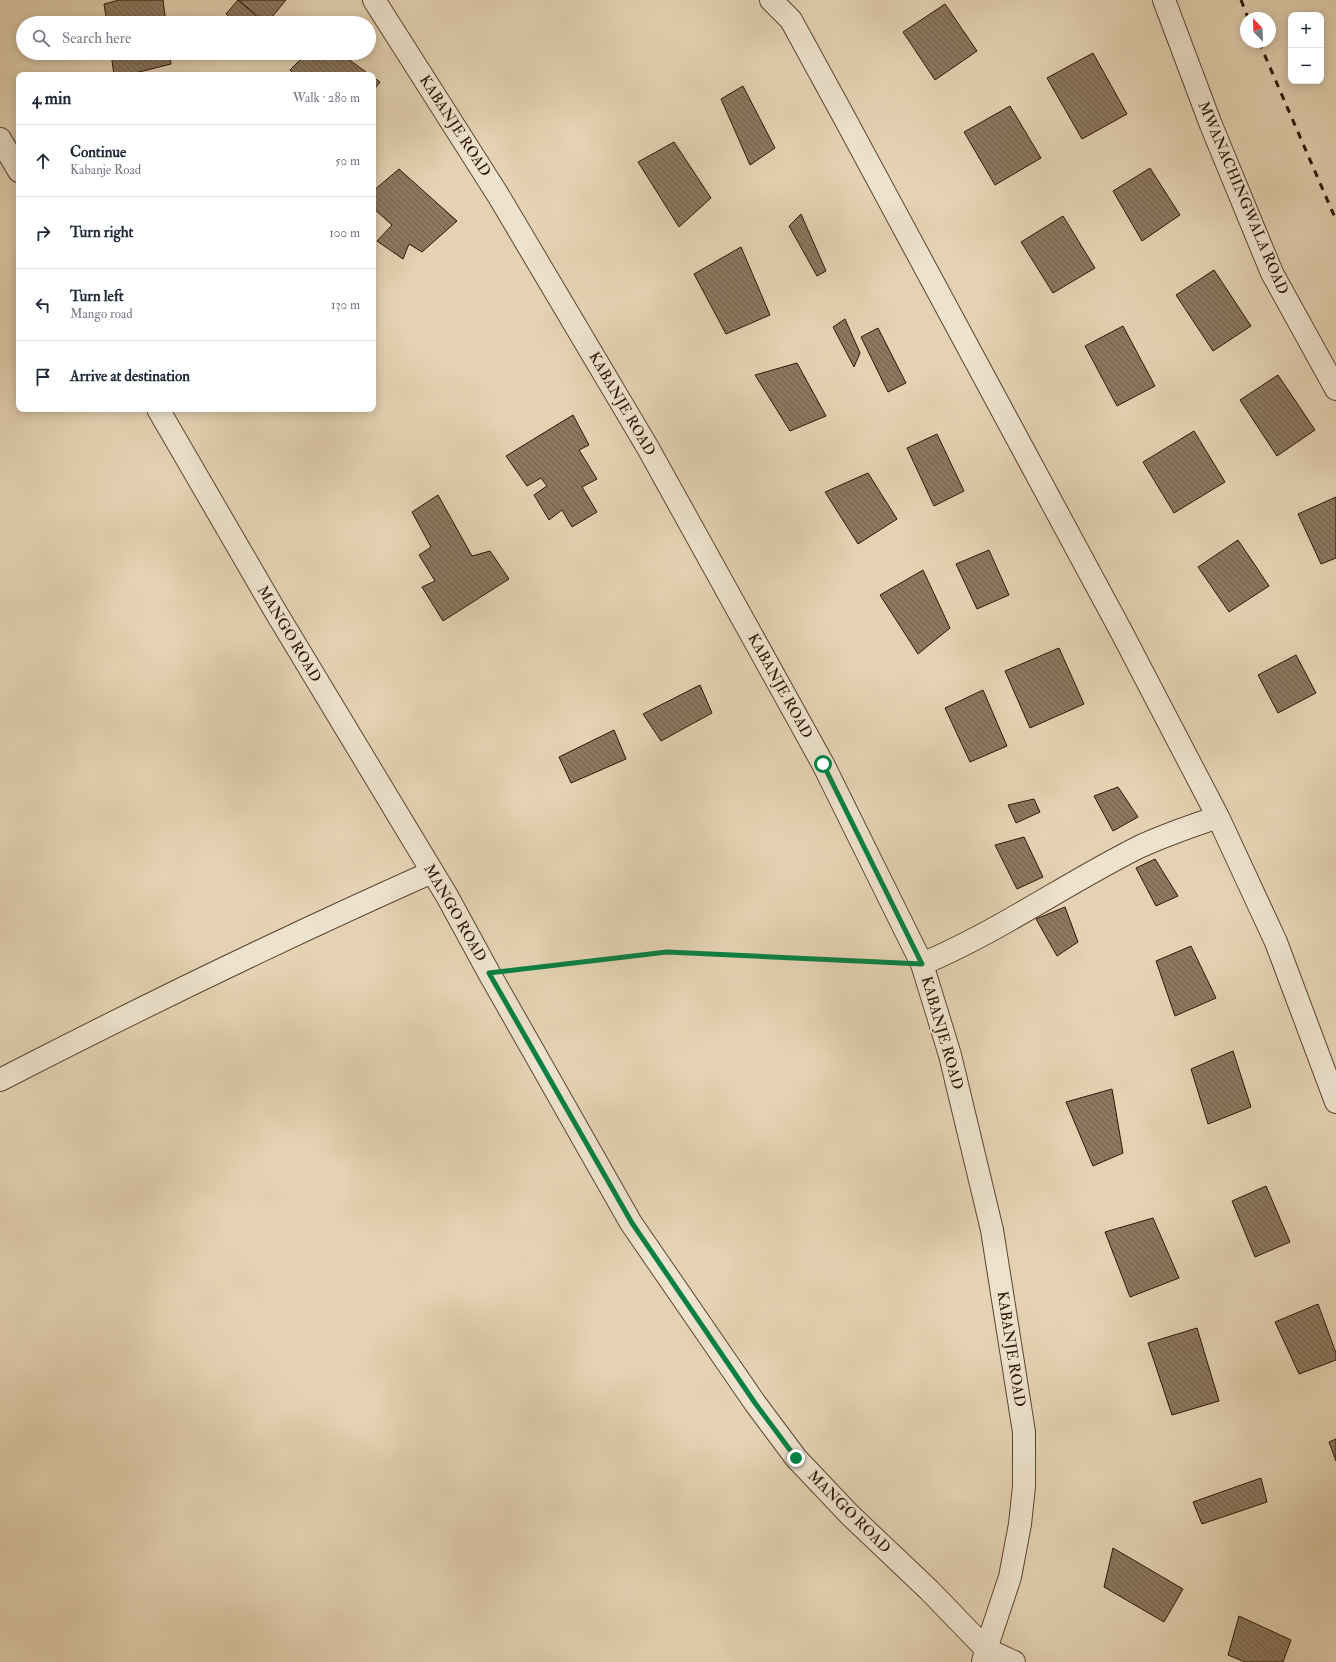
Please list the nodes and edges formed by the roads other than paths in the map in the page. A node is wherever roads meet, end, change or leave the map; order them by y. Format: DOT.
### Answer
graph roads {
  1 [pos="374,0"];
  2 [pos="771,0"];
  3 [pos="1164,0"];
  4 [pos="0,139"];
  5 [pos="16,167"];
  6 [pos="1335,385"];
  7 [pos="160,412"];
  8 [pos="1218,817"];
  9 [pos="432,872"];
  10 [pos="922,964"];
  11 [pos="0,1080"];
  12 [pos="1336,1102"];
  13 [pos="985,1656"];
  14 [pos="1014,1662"];
  1 -- 10 [label="street, KABANJE ROAD"];
  2 -- 8 [label="street"];
  3 -- 6 [label="street, MWANACHINGWALA ROAD"];
  4 -- 5 [label="street"];
  7 -- 9 [label="street, MANGO ROAD"];
  8 -- 10 [label="street"];
  8 -- 12 [label="street"];
  9 -- 11 [label="street"];
  9 -- 13 [label="street, MANGO ROAD"];
  10 -- 13 [label="street, KABANJE ROAD"];
  13 -- 14 [label="street, MANGO ROAD"];
}
